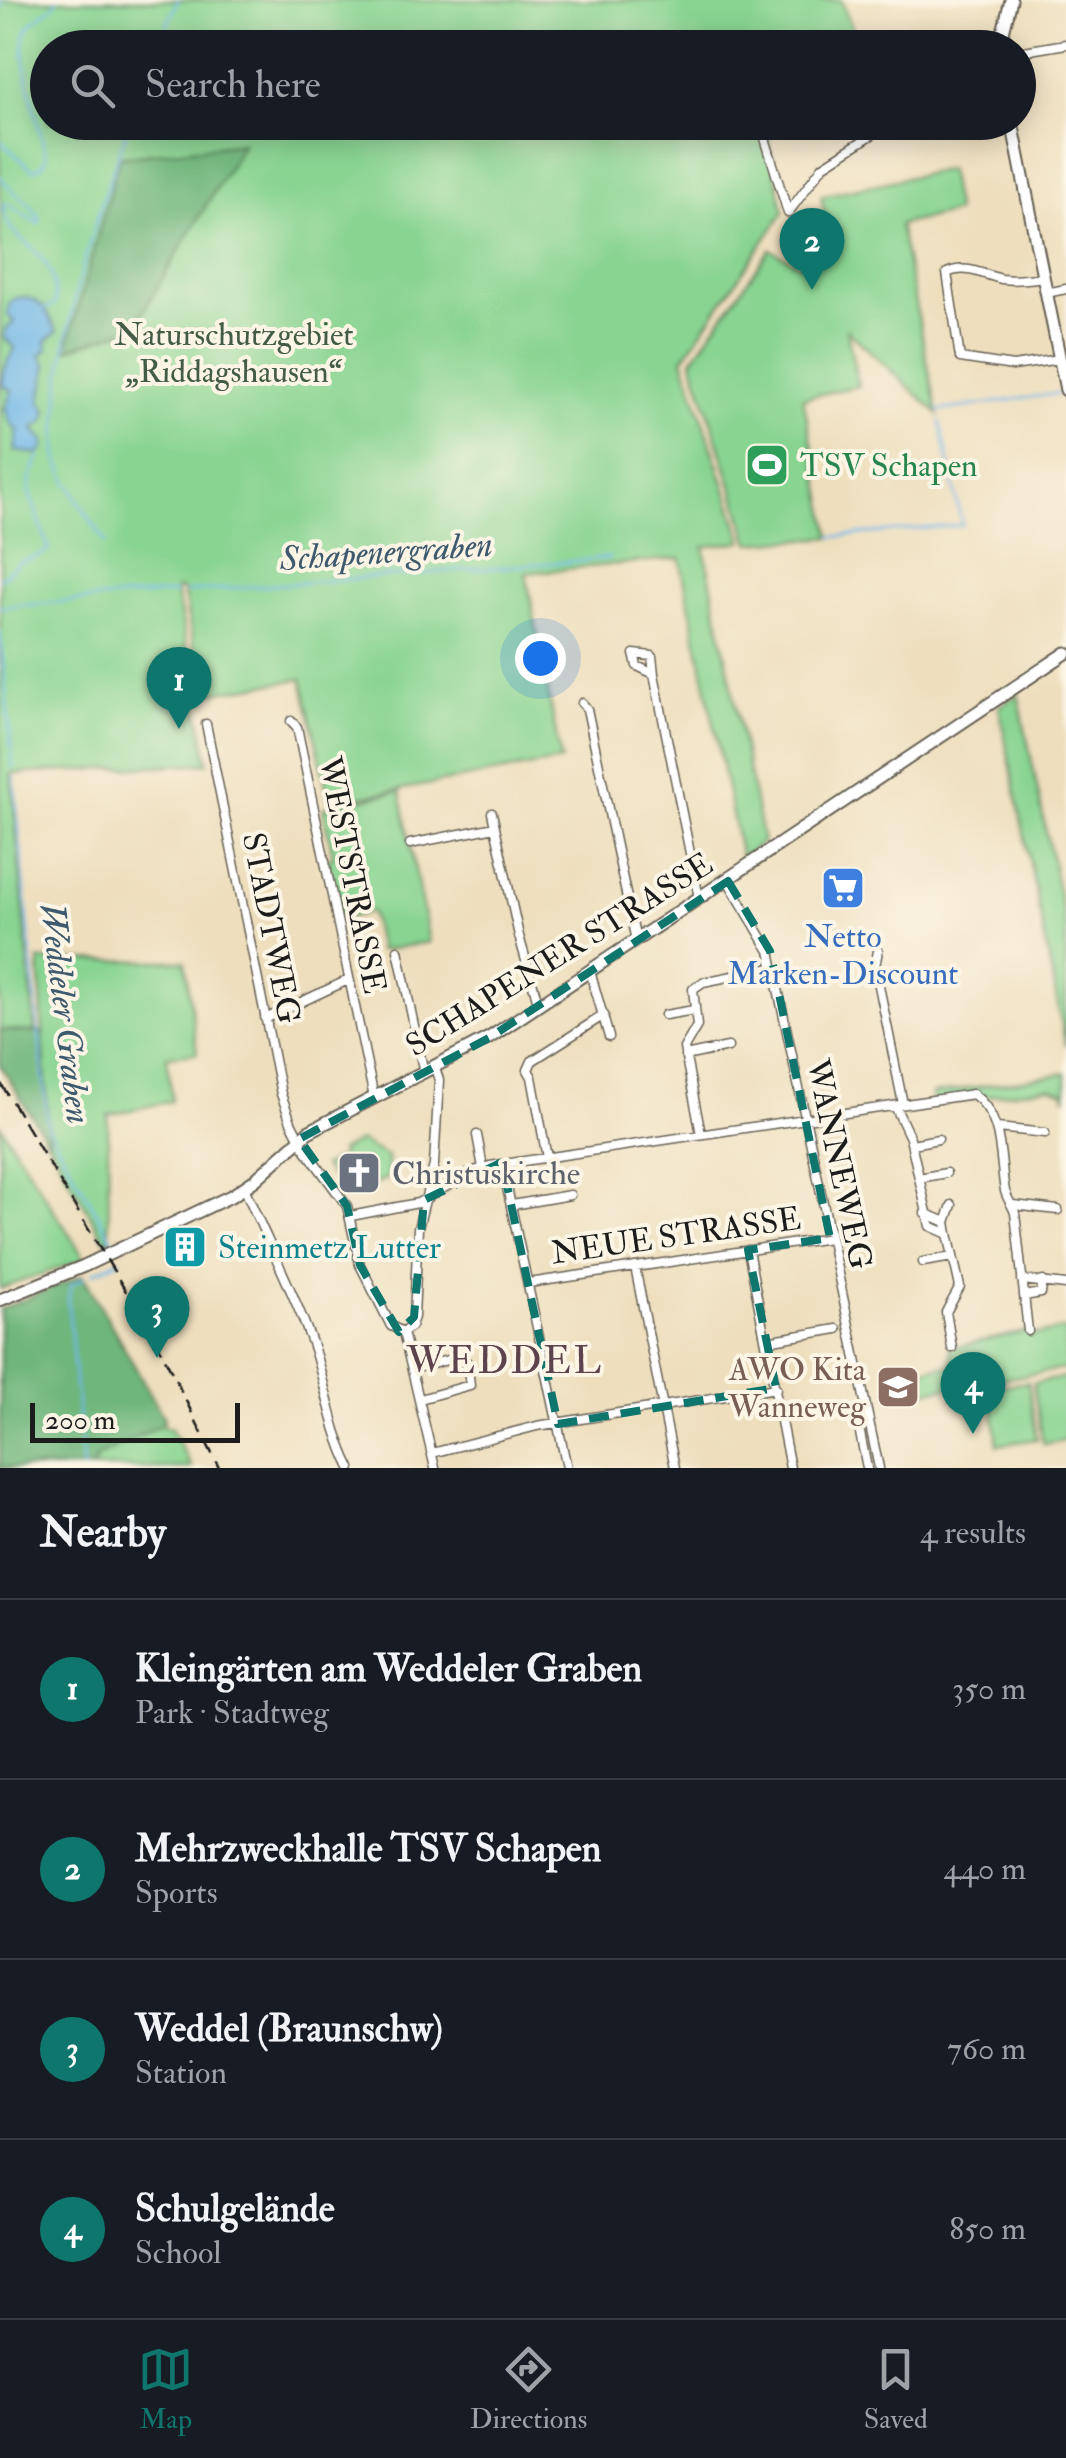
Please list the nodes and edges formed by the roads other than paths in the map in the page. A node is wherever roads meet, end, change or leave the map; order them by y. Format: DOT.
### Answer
graph roads {
  1 [pos="1010,0"];
  2 [pos="1003,30"];
  3 [pos="1066,44"];
  4 [pos="1036,49"];
  5 [pos="766,140"];
  6 [pos="864,140"];
  7 [pos="1016,140"];
  8 [pos="1044,277"];
  9 [pos="1066,289"];
  10 [pos="1046,293"];
  11 [pos="1060,359"];
  12 [pos="1066,390"];
  13 [pos="1066,653"];
  14 [pos="654,674"];
  15 [pos="582,703"];
  16 [pos="291,722"];
  17 [pos="206,724"];
  18 [pos="492,813"];
  19 [pos="495,827"];
  20 [pos="410,844"];
  21 [pos="728,881"];
  22 [pos="702,898"];
  23 [pos="636,941"];
  24 [pos="398,950"];
  25 [pos="878,951"];
  26 [pos="774,968"];
  27 [pos="590,971"];
  28 [pos="348,980"];
  29 [pos="539,1006"];
  30 [pos="694,1010"];
  31 [pos="604,1015"];
  32 [pos="665,1015"];
  33 [pos="265,1019"];
  34 [pos="609,1037"];
  35 [pos="728,1047"];
  36 [pos="685,1056"];
  37 [pos="430,1070"];
  38 [pos="374,1098"];
  39 [pos="898,1105"];
  40 [pos="805,1118"];
  41 [pos="997,1128"];
  42 [pos="1045,1133"];
  43 [pos="701,1134"];
  44 [pos="477,1135"];
  45 [pos="299,1139"];
  46 [pos="938,1139"];
  47 [pos="912,1144"];
  48 [pos="547,1158"];
  49 [pos="502,1164"];
  50 [pos="483,1168"];
  51 [pos="946,1172"];
  52 [pos="919,1178"];
  53 [pos="239,1191"];
  54 [pos="570,1196"];
  55 [pos="424,1200"];
  56 [pos="952,1205"];
  57 [pos="512,1206"];
  58 [pos="1013,1206"];
  59 [pos="1058,1210"];
  60 [pos="926,1213"];
  61 [pos="351,1216"];
  62 [pos="946,1222"];
  63 [pos="948,1234"];
  64 [pos="830,1238"];
  65 [pos="748,1250"];
  66 [pos="953,1257"];
  67 [pos="923,1262"];
  68 [pos="635,1267"];
  69 [pos="1022,1280"];
  70 [pos="1043,1281"];
  71 [pos="528,1282"];
  72 [pos="1066,1284"];
  73 [pos="1024,1296"];
  74 [pos="0,1300"];
  75 [pos="837,1329"];
  76 [pos="404,1332"];
  77 [pos="1028,1332"];
  78 [pos="767,1341"];
  79 [pos="952,1348"];
  80 [pos="412,1368"];
  81 [pos="776,1388"];
  82 [pos="420,1399"];
  83 [pos="664,1407"];
  84 [pos="558,1424"];
  85 [pos="860,1433"];
  86 [pos="432,1453"];
  87 [pos="351,1468"];
  88 [pos="435,1468"];
  89 [pos="567,1468"];
  90 [pos="675,1468"];
  91 [pos="790,1468"];
  92 [pos="867,1468"];
  93 [pos="878,1468"];
  1 -- 2 [label="street"];
  3 -- 4 [label="street"];
  5 -- 6 [label="street"];
  7 -- 8 [label="street"];
  8 -- 10 [label="street"];
  8 -- 11 [label="street"];
  9 -- 10 [label="street"];
  10 -- 11 [label="street"];
  11 -- 12 [label="street"];
  13 -- 21 [label="street, SCHAPENER STRASSE"];
  14 -- 22 [label="street"];
  15 -- 23 [label="street"];
  16 -- 28 [label="street, WESTSTRASSE"];
  17 -- 33 [label="street, STADTWEG"];
  18 -- 19 [label="street"];
  19 -- 20 [label="street"];
  19 -- 29 [label="street"];
  21 -- 22 [label="street, SCHAPENER STRASSE"];
  21 -- 26 [label="street, WANNEWEG"];
  22 -- 23 [label="street, SCHAPENER STRASSE"];
  23 -- 27 [label="street, SCHAPENER STRASSE"];
  24 -- 37 [label="street"];
  25 -- 39 [label="street"];
  26 -- 30 [label="street"];
  26 -- 40 [label="street, WANNEWEG"];
  27 -- 29 [label="street, SCHAPENER STRASSE"];
  27 -- 31 [label="street"];
  28 -- 33 [label="street"];
  28 -- 38 [label="street, WESTSTRASSE"];
  29 -- 37 [label="street, SCHAPENER STRASSE"];
  30 -- 32 [label="street"];
  30 -- 36 [label="street"];
  31 -- 34 [label="street"];
  31 -- 48 [label="street"];
  33 -- 45 [label="street, STADTWEG"];
  35 -- 36 [label="street"];
  36 -- 43 [label="street"];
  37 -- 38 [label="street, SCHAPENER STRASSE"];
  37 -- 55 [label="street"];
  38 -- 45 [label="street, SCHAPENER STRASSE"];
  39 -- 40 [label="street"];
  39 -- 41 [label="street"];
  39 -- 47 [label="street"];
  40 -- 43 [label="street"];
  40 -- 64 [label="street, WANNEWEG"];
  41 -- 42 [label="street"];
  41 -- 58 [label="street"];
  43 -- 48 [label="street"];
  44 -- 50 [label="street"];
  45 -- 53 [label="street, SCHAPENER STRASSE"];
  45 -- 61 [label="street, STADTWEG"];
  46 -- 47 [label="street"];
  47 -- 52 [label="street"];
  48 -- 49 [label="street"];
  49 -- 50 [label="street"];
  49 -- 57 [label="street"];
  50 -- 55 [label="street"];
  51 -- 52 [label="street"];
  52 -- 60 [label="street"];
  53 -- 74 [label="street, SCHAPENER STRASSE"];
  53 -- 87 [label="street"];
  54 -- 57 [label="street"];
  55 -- 61 [label="street"];
  55 -- 76 [label="street"];
  56 -- 62 [label="street"];
  57 -- 71 [label="street"];
  58 -- 59 [label="street"];
  58 -- 69 [label="street"];
  60 -- 62 [label="street"];
  60 -- 63 [label="street"];
  61 -- 76 [label="street"];
  62 -- 63 [label="street"];
  63 -- 66 [label="street"];
  64 -- 65 [label="street, NEUE STRASSE"];
  64 -- 93 [label="street, WANNEWEG"];
  65 -- 68 [label="street, NEUE STRASSE"];
  65 -- 78 [label="street"];
  66 -- 67 [label="street"];
  66 -- 79 [label="street"];
  68 -- 71 [label="street, NEUE STRASSE"];
  68 -- 83 [label="street"];
  69 -- 70 [label="street"];
  69 -- 73 [label="street"];
  70 -- 72 [label="street"];
  70 -- 73 [label="street"];
  71 -- 84 [label="street"];
  73 -- 77 [label="street"];
  75 -- 78 [label="street"];
  76 -- 80 [label="street"];
  78 -- 81 [label="street"];
  80 -- 82 [label="street"];
  80 -- 82 [label="street"];
  81 -- 83 [label="street"];
  81 -- 91 [label="street"];
  82 -- 86 [label="street"];
  83 -- 84 [label="street"];
  83 -- 90 [label="street"];
  84 -- 86 [label="street"];
  84 -- 89 [label="street"];
  85 -- 92 [label="street"];
  86 -- 88 [label="street"];
}
